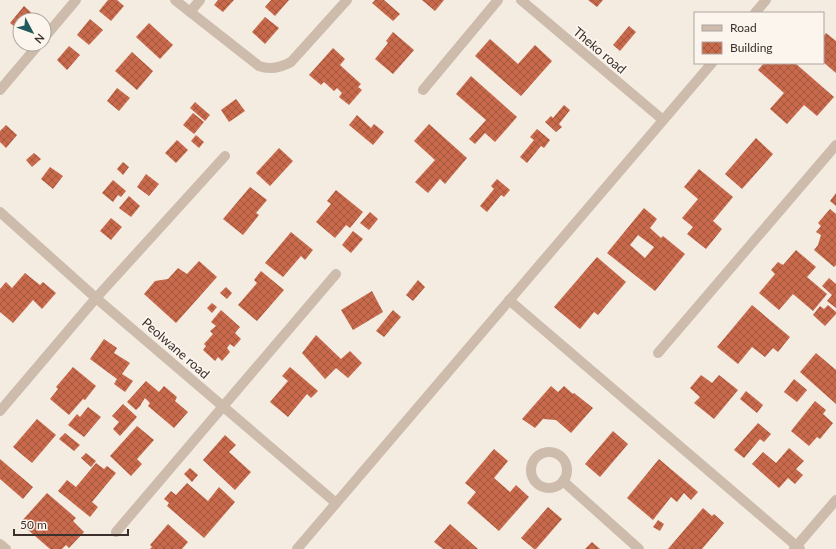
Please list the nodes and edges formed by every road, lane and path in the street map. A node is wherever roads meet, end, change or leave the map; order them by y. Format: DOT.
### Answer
graph roads {
  1 [pos="76,0"];
  2 [pos="175,0"];
  3 [pos="200,0"];
  4 [pos="347,0"];
  5 [pos="498,0"];
  6 [pos="521,0"];
  7 [pos="766,0"];
  8 [pos="190,12"];
  9 [pos="755,12"];
  10 [pos="52,28"];
  11 [pos="32,52"];
  12 [pos="711,64"];
  13 [pos="0,90"];
  14 [pos="423,90"];
  15 [pos="663,120"];
  16 [pos="836,145"];
  17 [pos="225,156"];
  18 [pos="0,212"];
  19 [pos="336,274"];
  20 [pos="96,298"];
  21 [pos="509,300"];
  22 [pos="658,353"];
  23 [pos="223,406"];
  24 [pos="0,411"];
  25 [pos="563,481"];
  26 [pos="836,500"];
  27 [pos="336,503"];
  28 [pos="116,532"];
  29 [pos="0,544"];
  30 [pos="797,548"];
  31 [pos="6,549"];
  32 [pos="297,549"];
  33 [pos="639,549"];
  1 -- 10 [label="street"];
  2 -- 8 [label="street"];
  3 -- 8 [label="street"];
  4 -- 8 [label="street"];
  5 -- 14 [label="street"];
  6 -- 15 [label="street, Theko road"];
  7 -- 9 [label="street"];
  11 -- 13 [label="street"];
  12 -- 15 [label="street"];
  15 -- 21 [label="street"];
  16 -- 22 [label="street"];
  17 -- 20 [label="street"];
  18 -- 20 [label="street, Peolwane road"];
  19 -- 23 [label="street"];
  20 -- 23 [label="street, Peolwane road"];
  20 -- 24 [label="street"];
  21 -- 27 [label="street"];
  21 -- 30 [label="street"];
  23 -- 27 [label="street, Peolwane road"];
  23 -- 28 [label="street"];
  25 -- 33 [label="street"];
  26 -- 30 [label="street"];
  27 -- 32 [label="street"];
  29 -- 31 [label="street"];
}
